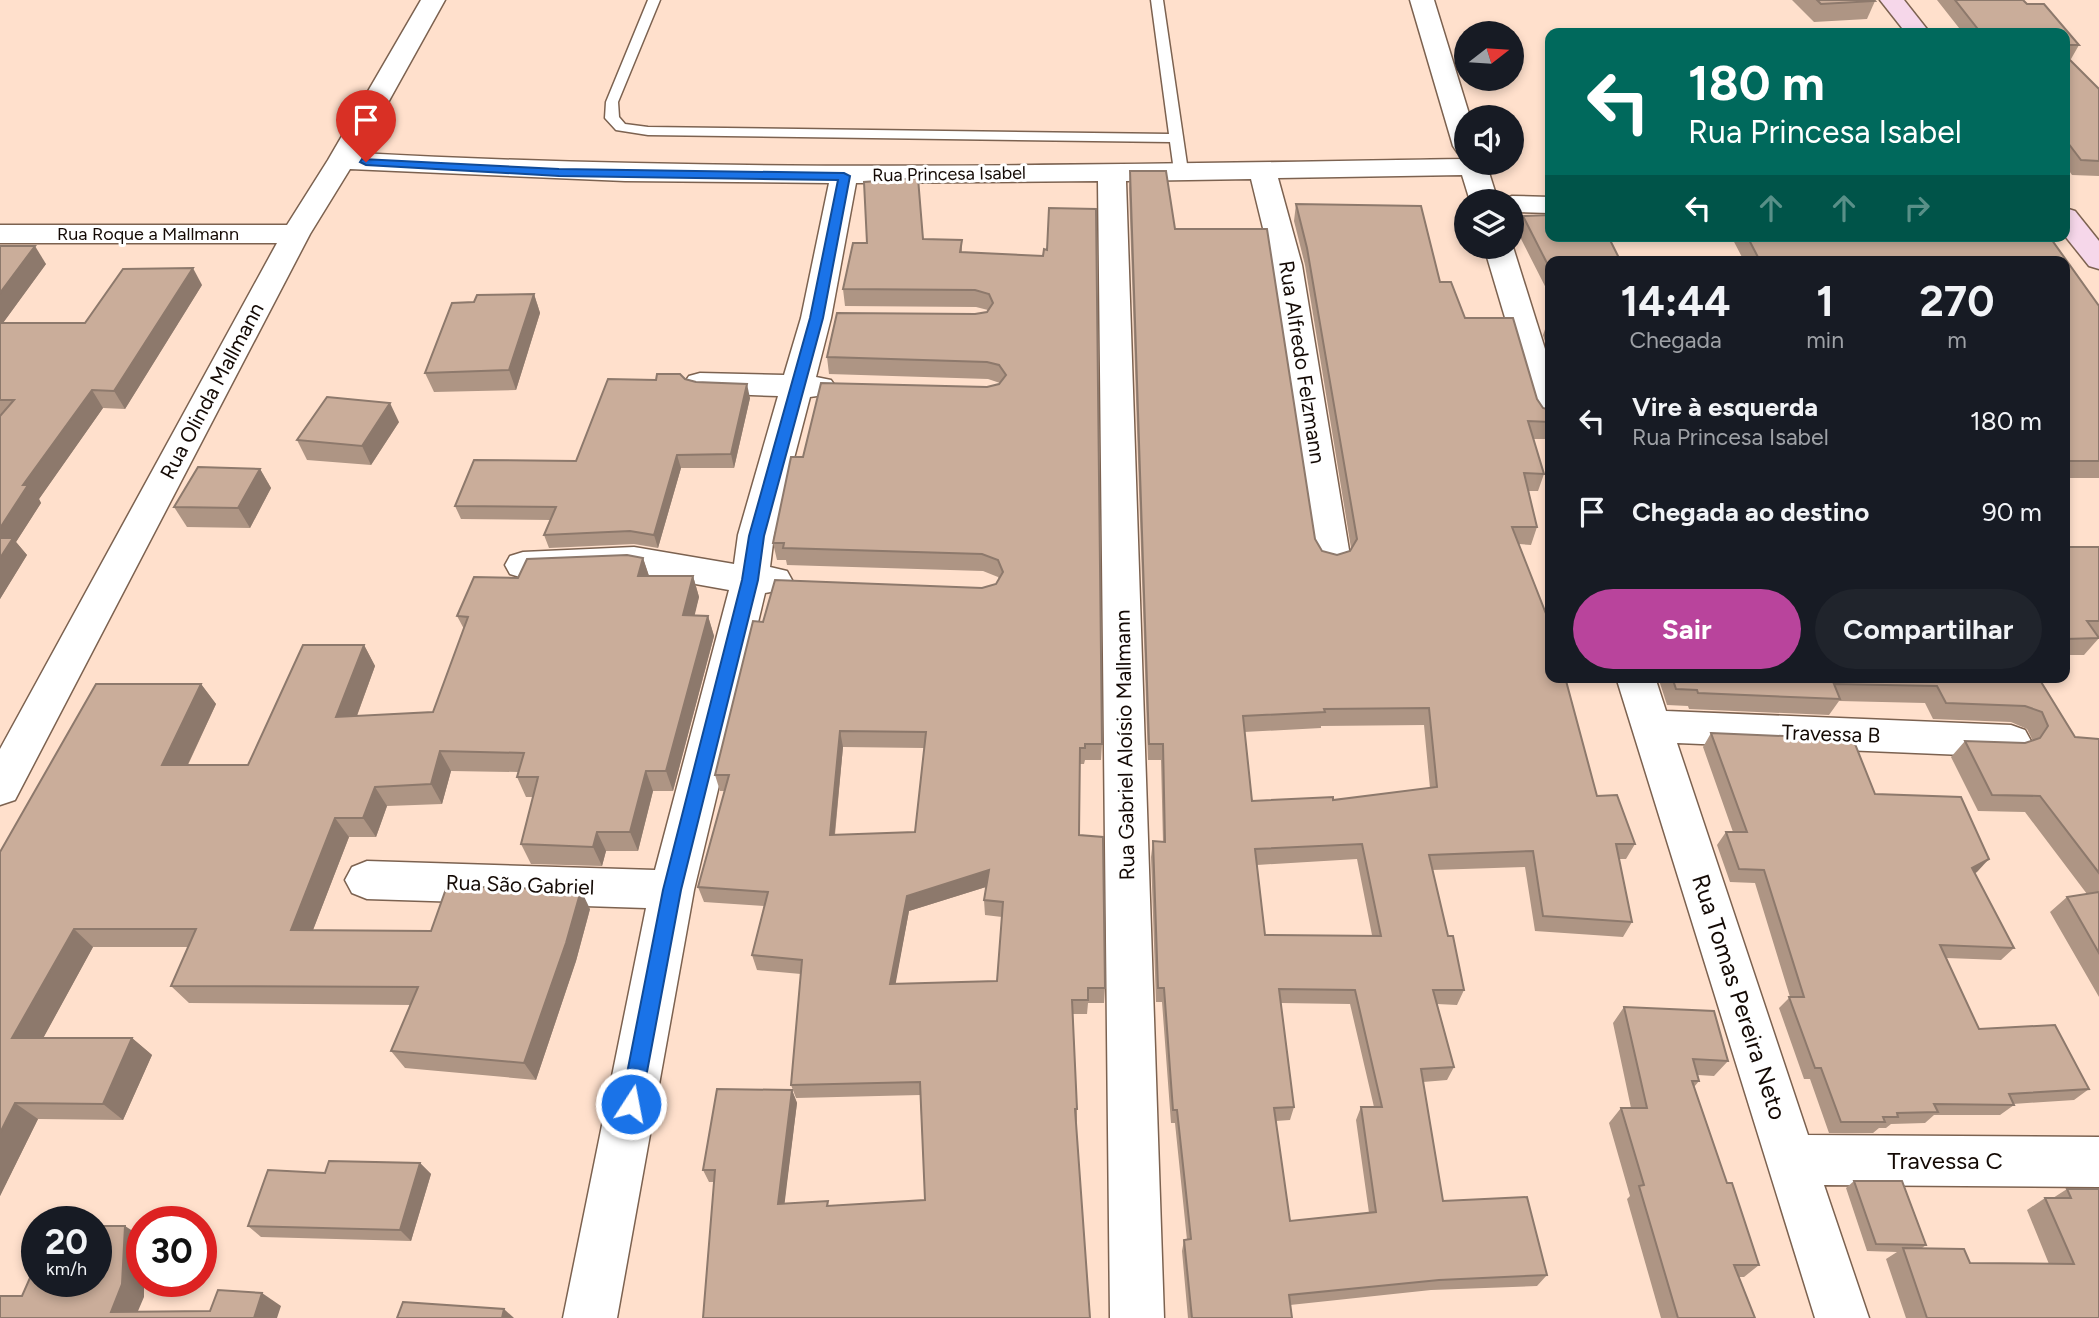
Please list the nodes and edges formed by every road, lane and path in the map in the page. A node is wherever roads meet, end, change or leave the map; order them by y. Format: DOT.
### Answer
graph roads {
  1 [pos="433,0"];
  2 [pos="654,0"];
  3 [pos="1157,0"];
  4 [pos="1422,0"];
  5 [pos="1892,0"];
  6 [pos="1915,28"];
  7 [pos="1454,105"];
  8 [pos="1178,138"];
  9 [pos="1454,159"];
  10 [pos="342,160"];
  11 [pos="1262,170"];
  12 [pos="1181,171"];
  13 [pos="1112,172"];
  14 [pos="844,176"];
  15 [pos="1524,204"];
  16 [pos="1545,205"];
  17 [pos="2070,224"];
  18 [pos="0,234"];
  19 [pos="296,234"];
  20 [pos="1502,259"];
  21 [pos="2099,260"];
  22 [pos="700,383"];
  23 [pos="798,387"];
  24 [pos="852,388"];
  25 [pos="1545,399"];
  26 [pos="1332,556"];
  27 [pos="523,565"];
  28 [pos="750,580"];
  29 [pos="805,582"];
  30 [pos="1637,683"];
  31 [pos="1651,726"];
  32 [pos="2011,741"];
  33 [pos="0,788"];
  34 [pos="367,880"];
  35 [pos="672,890"];
  36 [pos="1792,1160"];
  37 [pos="2099,1162"];
  38 [pos="590,1318"];
  39 [pos="1137,1318"];
  40 [pos="1842,1318"];
  1 -- 10 [label="street, Rua Olinda Mallmann"];
  2 -- 8 [label="lane"];
  3 -- 8 [label="lane"];
  4 -- 7 [label="street"];
  5 -- 6 [label="main road"];
  8 -- 12 [label="lane"];
  9 -- 11 [label="street, Rua Princesa Isabel"];
  10 -- 14 [label="street, Rua Princesa Isabel"];
  10 -- 19 [label="street, Rua Olinda Mallmann"];
  11 -- 12 [label="street, Rua Princesa Isabel"];
  11 -- 26 [label="street, Rua Alfredo Felzmann"];
  12 -- 13 [label="street, Rua Princesa Isabel"];
  13 -- 14 [label="street, Rua Princesa Isabel"];
  13 -- 39 [label="street, Rua Gabriel Aloísio Mallmann"];
  14 -- 23 [label="street"];
  15 -- 16 [label="street"];
  17 -- 21 [label="main road"];
  18 -- 19 [label="street, Rua Roque a Mallmann"];
  19 -- 33 [label="street, Rua Olinda Mallmann"];
  20 -- 25 [label="street"];
  22 -- 23 [label="street"];
  23 -- 24 [label="street"];
  23 -- 28 [label="street"];
  27 -- 28 [label="street"];
  28 -- 29 [label="street"];
  28 -- 35 [label="street"];
  30 -- 31 [label="street, Rua Tomas Pereira Neto"];
  31 -- 32 [label="street, Travessa B"];
  31 -- 36 [label="street, Rua Tomas Pereira Neto"];
  34 -- 35 [label="street, Rua São Gabriel"];
  35 -- 38 [label="street"];
  36 -- 37 [label="street, Travessa C"];
  36 -- 40 [label="street, Rua Tomas Pereira Neto"];
}
